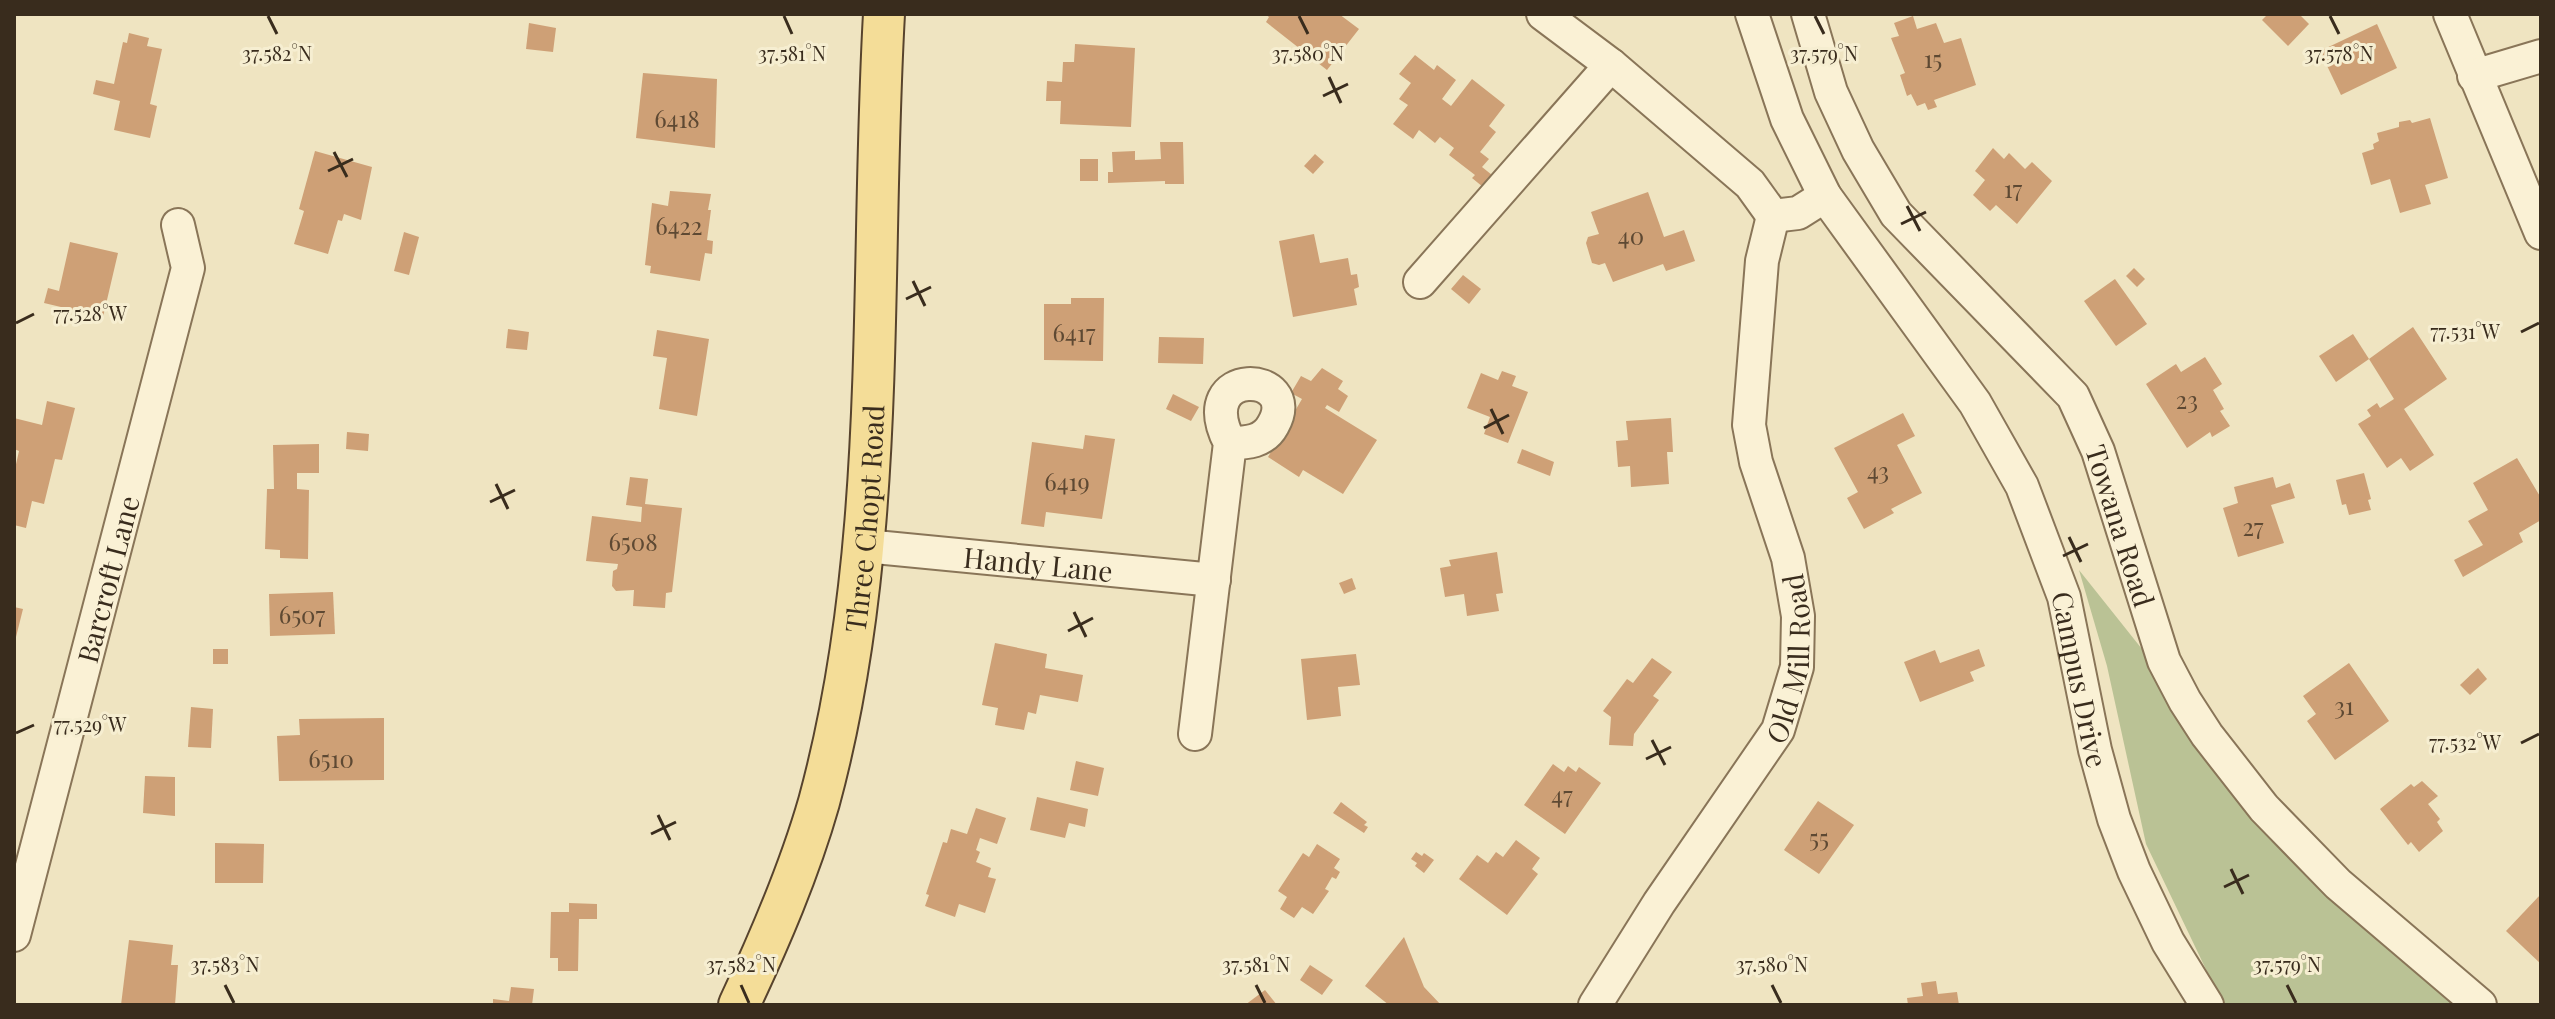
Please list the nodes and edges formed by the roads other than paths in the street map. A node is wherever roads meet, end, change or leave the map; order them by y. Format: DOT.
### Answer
graph roads {
  1 [pos="884,14"];
  2 [pos="1543,14"];
  3 [pos="1752,14"];
  4 [pos="1808,14"];
  5 [pos="2450,14"];
  6 [pos="2541,56"];
  7 [pos="1611,65"];
  8 [pos="2474,76"];
  9 [pos="1825,196"];
  10 [pos="1896,214"];
  11 [pos="1773,216"];
  12 [pos="178,225"];
  13 [pos="2541,233"];
  14 [pos="1858,243"];
  15 [pos="1420,282"];
  16 [pos="1230,443"];
  17 [pos="865,546"];
  18 [pos="1214,580"];
  19 [pos="1195,734"];
  20 [pos="14,935"];
  21 [pos="739,1005"];
  22 [pos="1595,1005"];
  23 [pos="2207,1005"];
  24 [pos="2480,1005"];
  1 -- 17 [label="main road, Three Chopt Road"];
  2 -- 7 [label="street"];
  3 -- 9 [label="street"];
  4 -- 10 [label="street, Towana Road"];
  5 -- 8 [label="street"];
  6 -- 8 [label="street"];
  7 -- 11 [label="street"];
  7 -- 15 [label="street"];
  8 -- 13 [label="street"];
  9 -- 11 [label="street"];
  9 -- 14 [label="street"];
  10 -- 14 [label="street"];
  10 -- 24 [label="street, Towana Road"];
  11 -- 22 [label="street, Old Mill Road"];
  12 -- 20 [label="street, Barcroft Lane"];
  14 -- 23 [label="street, Campus Drive"];
  16 -- 18 [label="street"];
  17 -- 18 [label="street, Handy Lane"];
  17 -- 21 [label="main road, Three Chopt Road"];
  18 -- 19 [label="street"];
}
